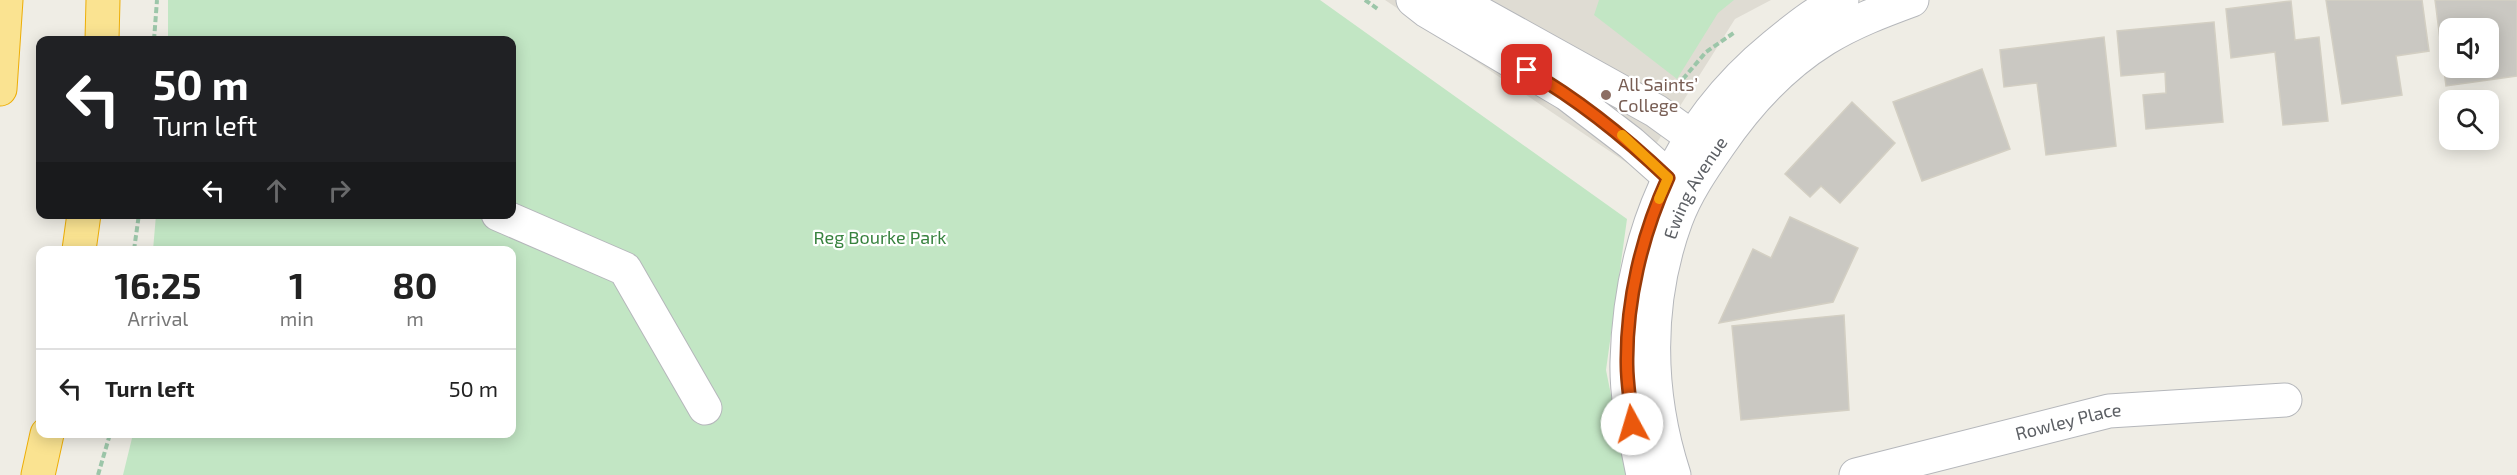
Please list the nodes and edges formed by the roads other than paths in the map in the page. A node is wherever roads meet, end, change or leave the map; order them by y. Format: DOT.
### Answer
graph roads {
  1 [pos="6,0"];
  2 [pos="103,0"];
  3 [pos="1413,0"];
  4 [pos="1456,0"];
  5 [pos="1842,0"];
  6 [pos="1912,0"];
  7 [pos="102,36"];
  8 [pos="0,89"];
  9 [pos="1703,145"];
  10 [pos="1679,186"];
  11 [pos="83,219"];
  12 [pos="510,219"];
  13 [pos="80,246"];
  14 [pos="2285,400"];
  15 [pos="705,408"];
  16 [pos="45,438"];
  17 [pos="38,475"];
  18 [pos="1643,475"];
  19 [pos="1674,475"];
  20 [pos="1856,475"];
  1 -- 8 [label="highway"];
  2 -- 7 [label="highway"];
  3 -- 10 [label="street"];
  4 -- 9 [label="street"];
  5 -- 9 [label="street, Ewing Avenue"];
  6 -- 9 [label="street, Ewing Avenue"];
  9 -- 10 [label="street, Ewing Avenue"];
  10 -- 18 [label="street, Ewing Avenue"];
  10 -- 19 [label="street, Ewing Avenue"];
  11 -- 13 [label="highway"];
  12 -- 15 [label="street"];
  14 -- 20 [label="street, Rowley Place"];
  16 -- 17 [label="highway"];
}
